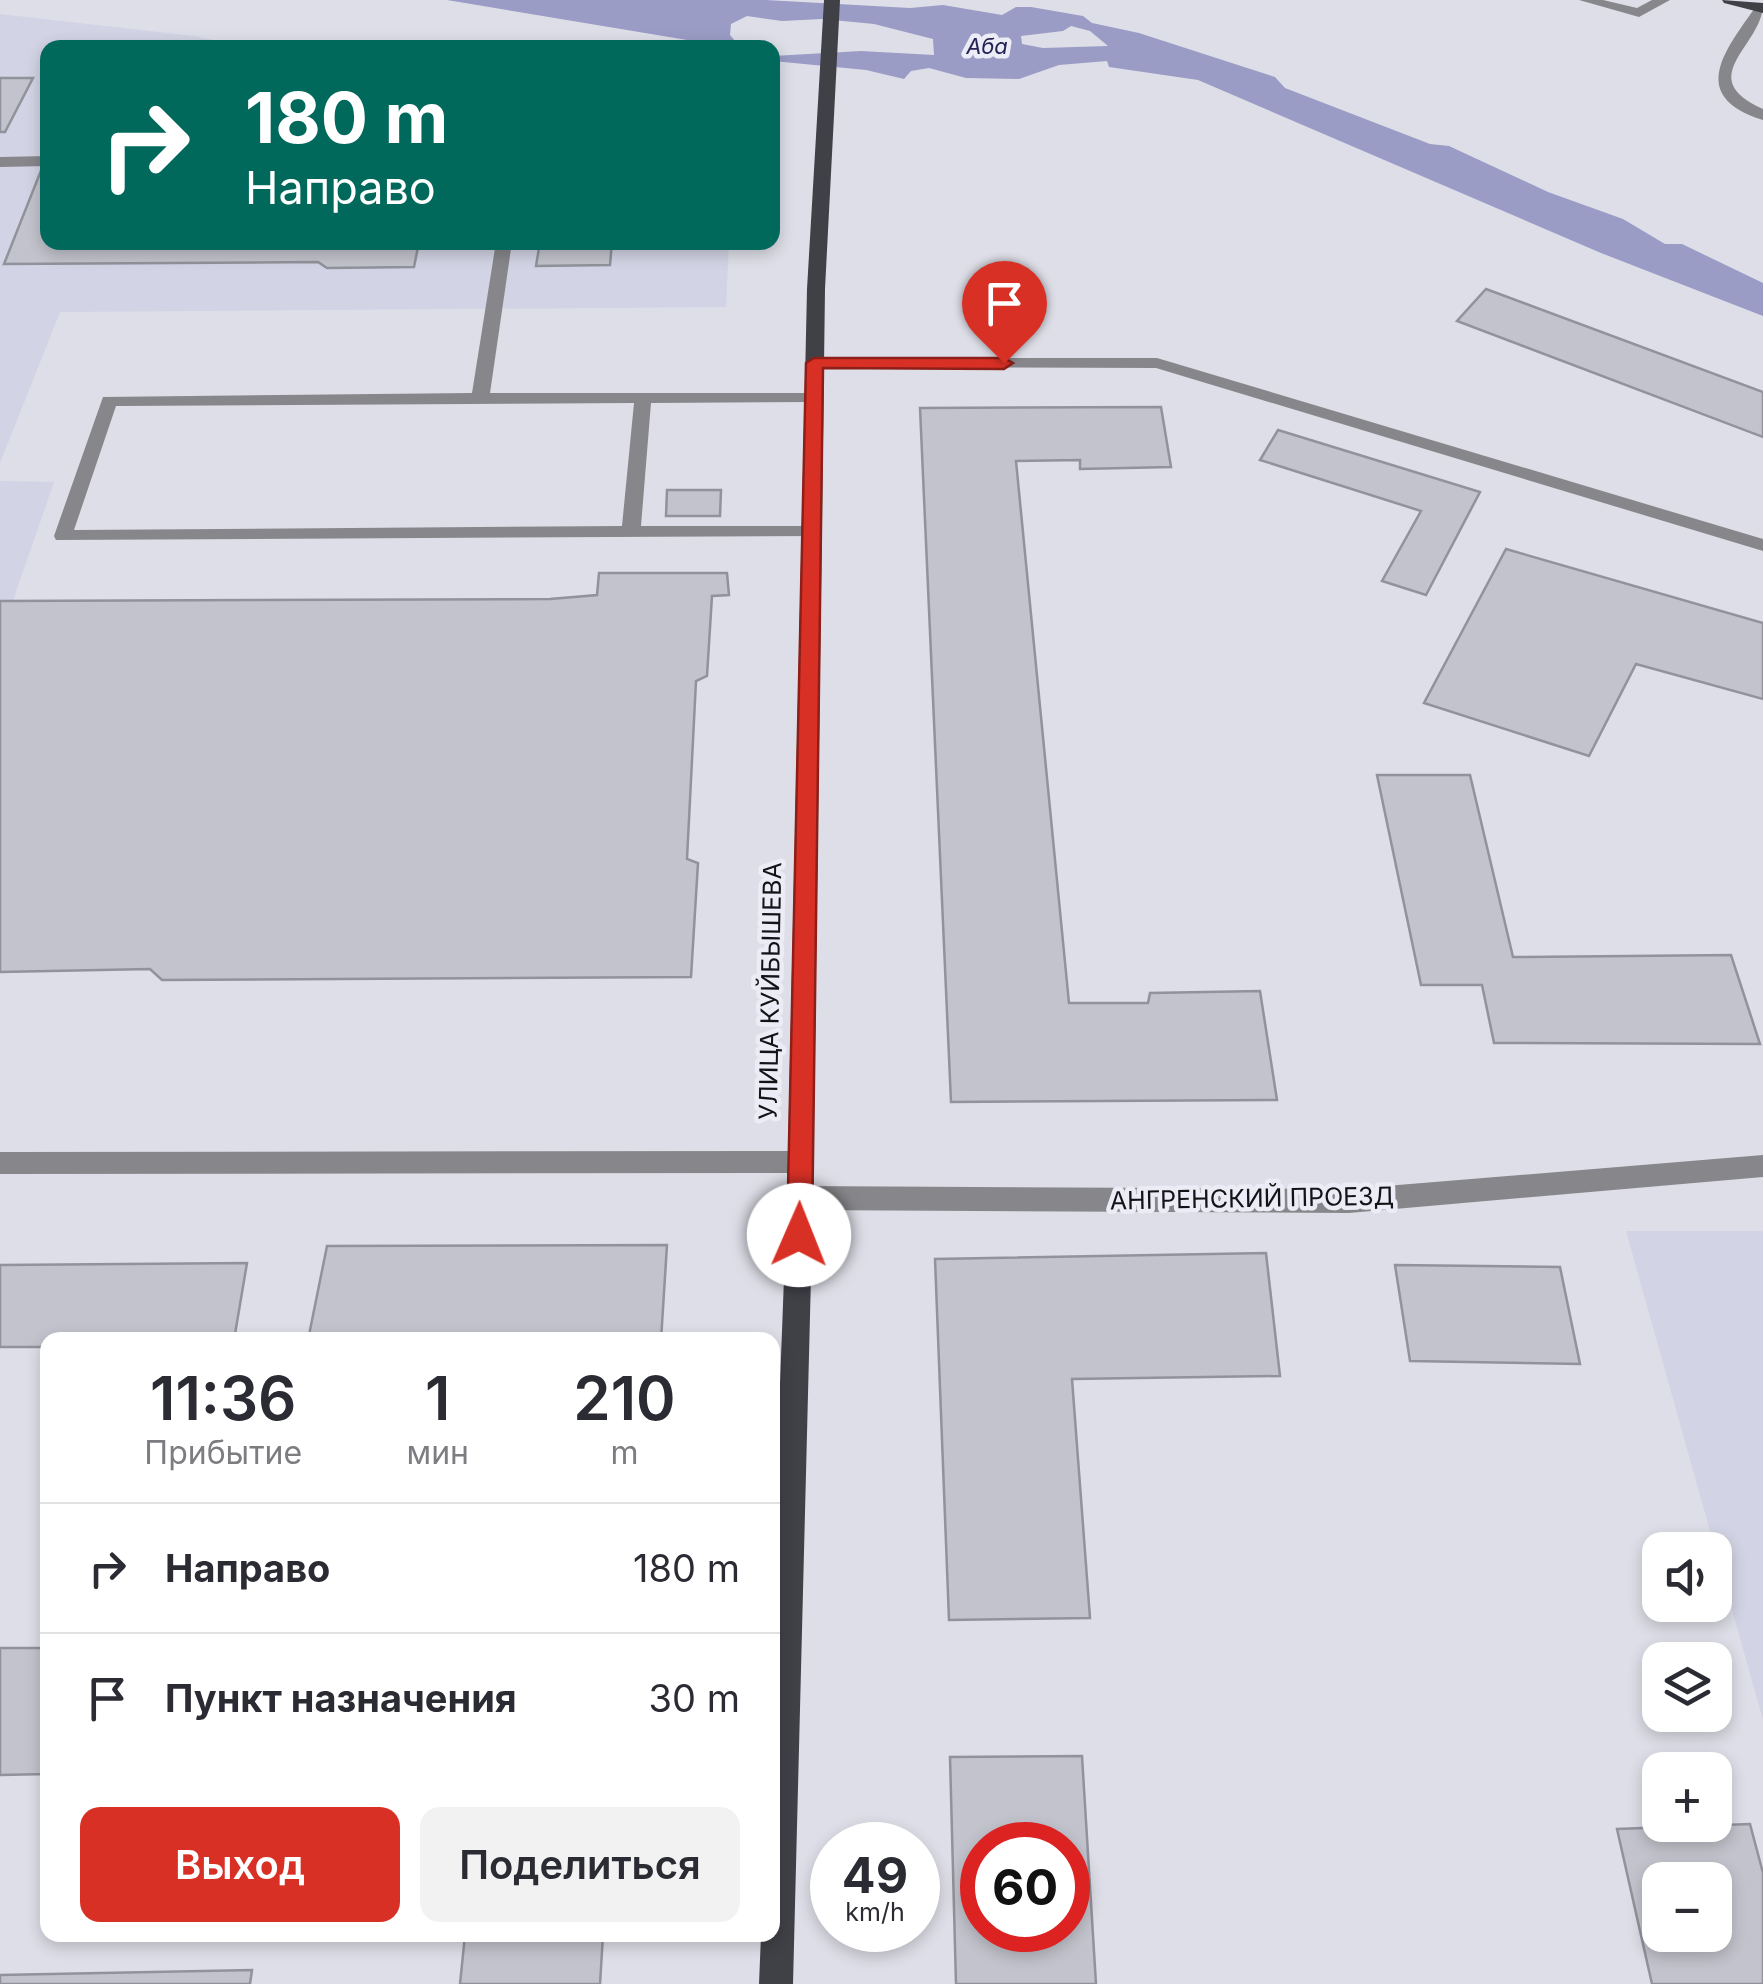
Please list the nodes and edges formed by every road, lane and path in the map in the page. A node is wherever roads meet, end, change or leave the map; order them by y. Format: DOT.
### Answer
graph roads {
  1 [pos="832,0"];
  2 [pos="1586,0"];
  3 [pos="1663,0"];
  4 [pos="1730,0"];
  5 [pos="1763,8"];
  6 [pos="1763,115"];
  7 [pos="0,162"];
  8 [pos="40,162"];
  9 [pos="503,250"];
  10 [pos="814,363"];
  11 [pos="814,397"];
  12 [pos="644,398"];
  13 [pos="480,399"];
  14 [pos="630,532"];
  15 [pos="810,532"];
  16 [pos="1763,544"];
  17 [pos="800,1162"];
  18 [pos="0,1163"];
  19 [pos="1763,1166"];
  20 [pos="800,1198"];
  21 [pos="780,1853"];
  22 [pos="777,1942"];
  23 [pos="776,1984"];
  1 -- 10 [label="main road, УЛИЦА КУЙБЫШЕВА"];
  2 -- 3 [label="lane"];
  4 -- 5 [label="main road"];
  5 -- 6 [label="lane"];
  7 -- 8 [label="lane"];
  9 -- 13 [label="lane"];
  10 -- 11 [label="main road, УЛИЦА КУЙБЫШЕВА"];
  10 -- 16 [label="lane"];
  11 -- 12 [label="lane"];
  11 -- 15 [label="main road, УЛИЦА КУЙБЫШЕВА"];
  12 -- 13 [label="lane"];
  12 -- 14 [label="lane"];
  13 -- 14 [label="lane"];
  14 -- 15 [label="lane"];
  15 -- 17 [label="main road, УЛИЦА КУЙБЫШЕВА"];
  17 -- 18 [label="street"];
  17 -- 20 [label="main road, УЛИЦА КУЙБЫШЕВА"];
  19 -- 20 [label="street, АНГРЕНСКИЙ ПРОЕЗД"];
  20 -- 21 [label="main road, УЛИЦА КУЙБЫШЕВА"];
  22 -- 23 [label="main road, УЛИЦА КУЙБЫШЕВА"];
}
